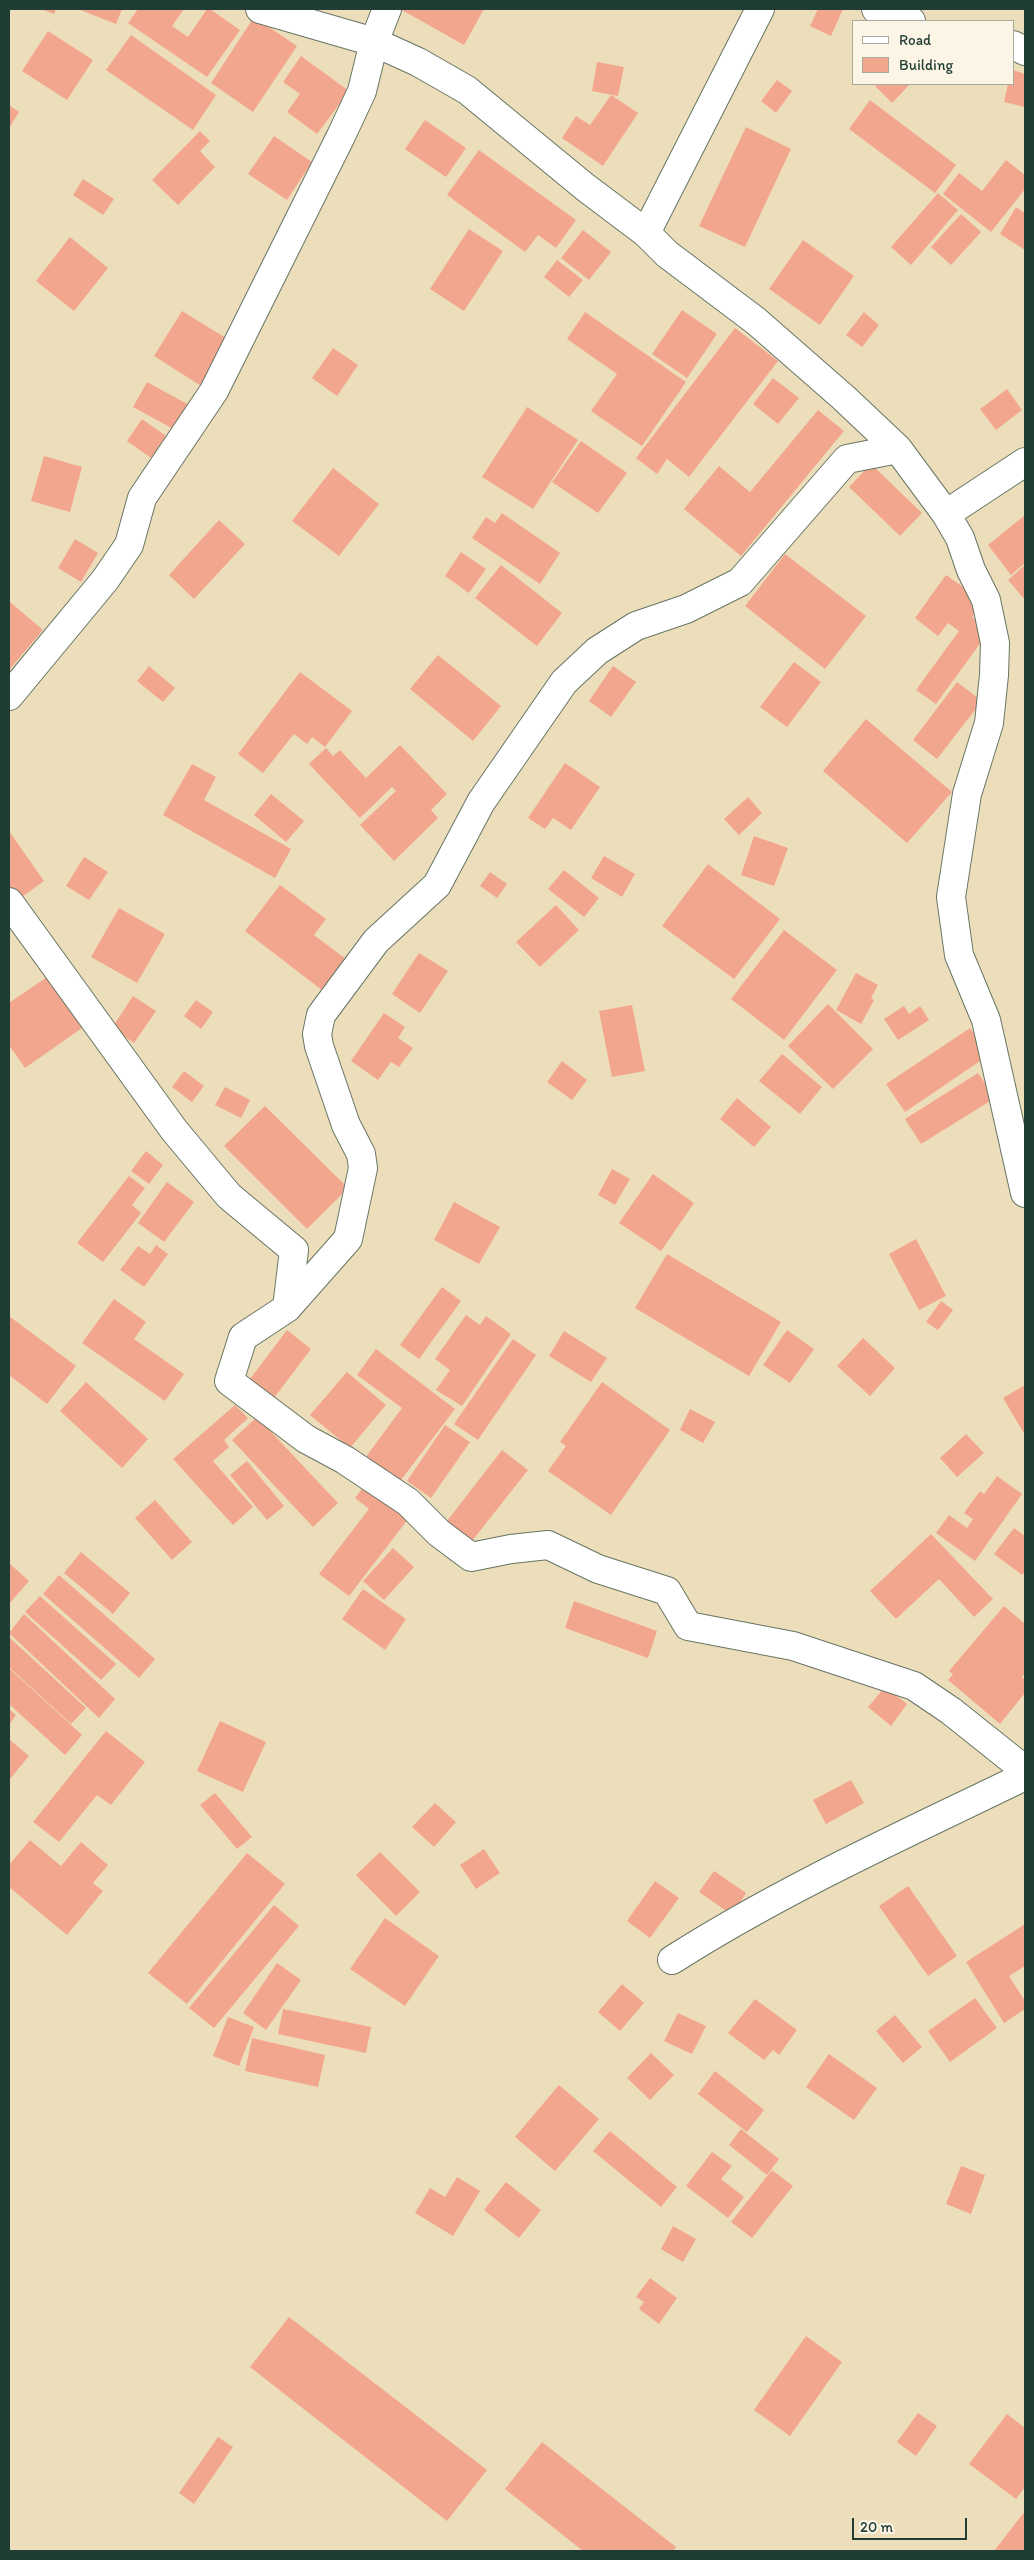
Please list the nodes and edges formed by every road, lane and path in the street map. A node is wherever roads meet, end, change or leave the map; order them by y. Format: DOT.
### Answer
graph roads {
  1 [pos="260,9"];
  2 [pos="387,9"];
  3 [pos="760,9"];
  4 [pos="876,9"];
  5 [pos="908,20"];
  6 [pos="374,42"];
  7 [pos="646,233"];
  8 [pos="898,449"];
  9 [pos="1025,462"];
  10 [pos="946,514"];
  11 [pos="9,696"];
  12 [pos="9,902"];
  13 [pos="1025,1193"];
  14 [pos="287,1308"];
  15 [pos="1025,1770"];
  16 [pos="1025,1776"];
  17 [pos="672,1960"];
  1 -- 6 [label="street"];
  2 -- 6 [label="street"];
  3 -- 7 [label="street"];
  4 -- 5 [label="street"];
  6 -- 7 [label="street"];
  6 -- 11 [label="street"];
  7 -- 8 [label="street"];
  8 -- 10 [label="street"];
  8 -- 14 [label="street"];
  9 -- 10 [label="street"];
  10 -- 13 [label="street"];
  12 -- 14 [label="street"];
  14 -- 15 [label="street"];
  16 -- 17 [label="street"];
}
